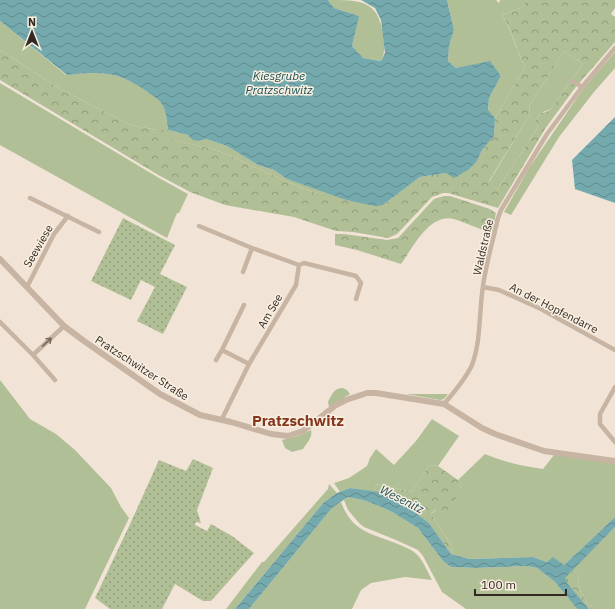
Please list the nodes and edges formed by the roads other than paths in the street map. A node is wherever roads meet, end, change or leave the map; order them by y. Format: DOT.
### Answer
graph roads {
  1 [pos="615,48"];
  2 [pos="572,81"];
  3 [pos="582,87"];
  4 [pos="30,198"];
  5 [pos="68,216"];
  6 [pos="199,226"];
  7 [pos="99,232"];
  8 [pos="252,248"];
  9 [pos="0,259"];
  10 [pos="299,265"];
  11 [pos="243,272"];
  12 [pos="26,287"];
  13 [pos="483,287"];
  14 [pos="356,299"];
  15 [pos="244,305"];
  16 [pos="0,322"];
  17 [pos="64,326"];
  18 [pos="222,350"];
  19 [pos="615,350"];
  20 [pos="33,355"];
  21 [pos="216,360"];
  22 [pos="249,364"];
  23 [pos="55,380"];
  24 [pos="615,387"];
  25 [pos="444,404"];
  26 [pos="222,420"];
  27 [pos="615,442"];
  28 [pos="615,461"];
  1 -- 3 [label="street, Waldstraße"];
  2 -- 3 [label="street"];
  3 -- 13 [label="street, Waldstraße"];
  4 -- 5 [label="street, Seewiese"];
  5 -- 7 [label="street, Seewiese"];
  5 -- 12 [label="street, Seewiese"];
  6 -- 8 [label="street"];
  8 -- 10 [label="street"];
  8 -- 11 [label="street"];
  9 -- 12 [label="street, Pratzschwitzer Straße"];
  10 -- 14 [label="street"];
  10 -- 22 [label="street, Am See"];
  12 -- 17 [label="street, Pratzschwitzer Straße"];
  13 -- 19 [label="street, An der Hopfendarre"];
  13 -- 25 [label="street, Waldstraße"];
  15 -- 18 [label="street"];
  16 -- 20 [label="street"];
  20 -- 17 [label="street, one-way"];
  17 -- 26 [label="street, Pratzschwitzer Straße"];
  18 -- 21 [label="street"];
  18 -- 22 [label="street"];
  20 -- 23 [label="street"];
  22 -- 26 [label="street, Am See"];
  24 -- 27 [label="street"];
  25 -- 26 [label="street, Pratzschwitzer Straße"];
  25 -- 28 [label="street, Pratzschwitzer Straße"];
}
